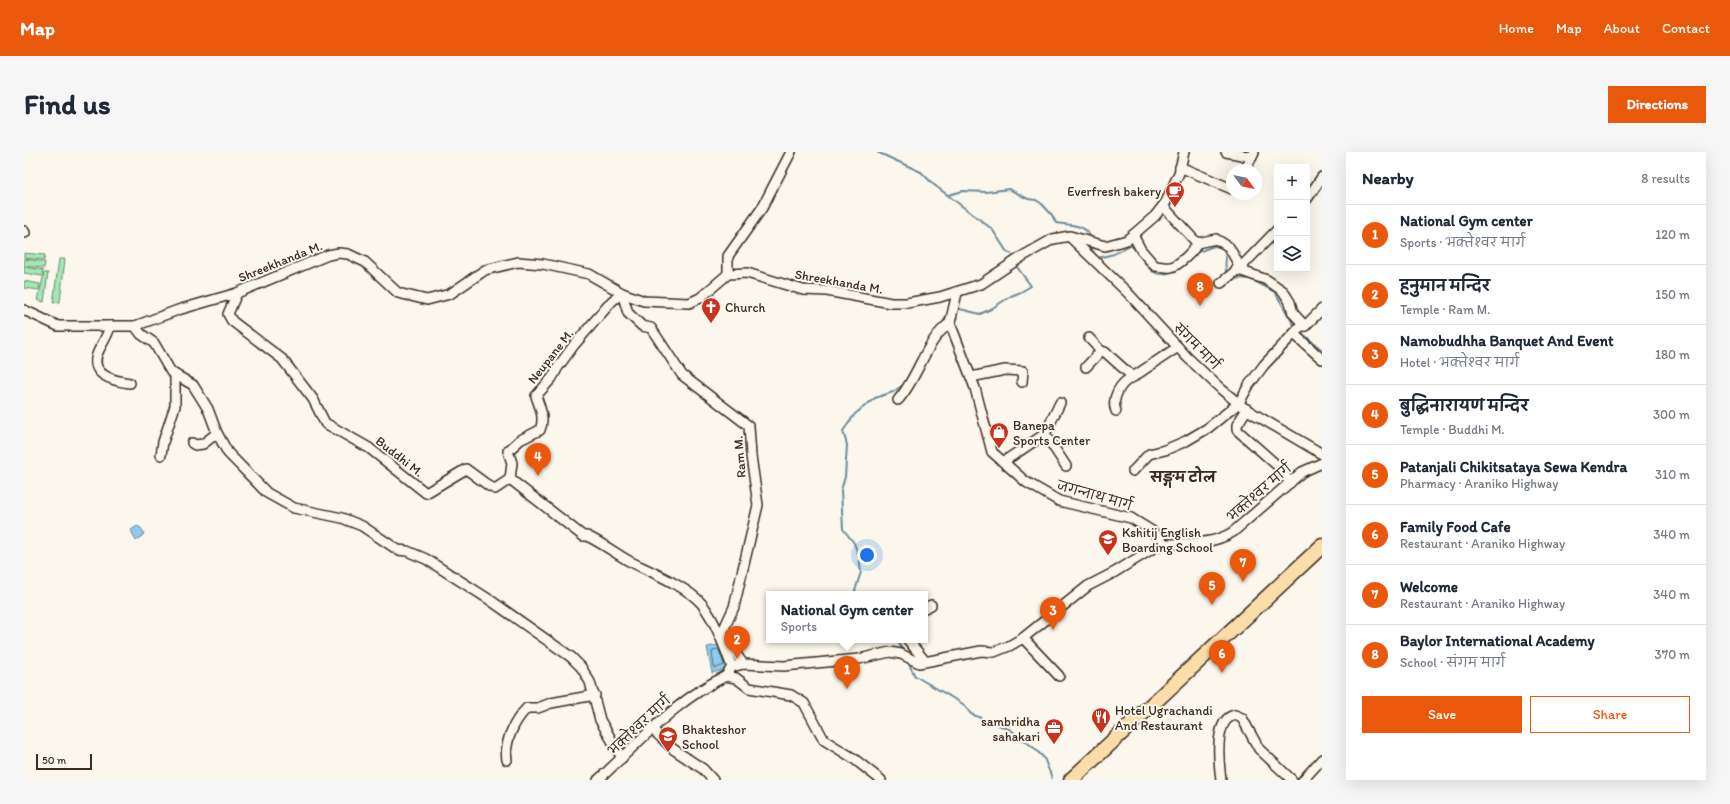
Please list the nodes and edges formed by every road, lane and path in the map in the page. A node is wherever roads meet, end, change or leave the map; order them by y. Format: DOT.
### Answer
graph roads {
  1 [pos="791,152"];
  2 [pos="1184,152"];
  3 [pos="1226,152"];
  4 [pos="1253,155"];
  5 [pos="1248,164"];
  6 [pos="1180,167"];
  7 [pos="1322,177"];
  8 [pos="1226,186"];
  9 [pos="1310,195"];
  10 [pos="1163,206"];
  11 [pos="1274,233"];
  12 [pos="1133,235"];
  13 [pos="1070,236"];
  14 [pos="1197,243"];
  15 [pos="1238,268"];
  16 [pos="728,274"];
  17 [pos="1221,283"];
  18 [pos="237,293"];
  19 [pos="622,293"];
  20 [pos="957,295"];
  21 [pos="1322,309"];
  22 [pos="24,310"];
  23 [pos="951,319"];
  24 [pos="110,326"];
  25 [pos="135,326"];
  26 [pos="1305,326"];
  27 [pos="1294,334"];
  28 [pos="1090,338"];
  29 [pos="1178,347"];
  30 [pos="1101,352"];
  31 [pos="1322,359"];
  32 [pos="1086,367"];
  33 [pos="174,375"];
  34 [pos="971,377"];
  35 [pos="1132,377"];
  36 [pos="1022,382"];
  37 [pos="130,383"];
  38 [pos="898,400"];
  39 [pos="1060,403"];
  40 [pos="1239,403"];
  41 [pos="1247,409"];
  42 [pos="1116,411"];
  43 [pos="217,433"];
  44 [pos="1045,434"];
  45 [pos="192,443"];
  46 [pos="1322,454"];
  47 [pos="161,455"];
  48 [pos="1003,462"];
  49 [pos="1322,463"];
  50 [pos="1066,466"];
  51 [pos="1133,472"];
  52 [pos="510,479"];
  53 [pos="1290,483"];
  54 [pos="1165,544"];
  55 [pos="1322,546"];
  56 [pos="1023,638"];
  57 [pos="910,643"];
  58 [pos="925,661"];
  59 [pos="743,664"];
  60 [pos="732,668"];
  61 [pos="726,676"];
  62 [pos="1058,676"];
  63 [pos="595,695"];
  64 [pos="651,728"];
  65 [pos="622,758"];
  66 [pos="1322,759"];
  67 [pos="507,760"];
  68 [pos="598,780"];
  69 [pos="713,780"];
  70 [pos="881,780"];
  71 [pos="1071,780"];
  72 [pos="1221,780"];
  73 [pos="1292,780"];
  74 [pos="1303,780"];
  1 -- 16 [label="street"];
  2 -- 6 [label="street, Shreekhanda M."];
  3 -- 4 [label="street"];
  4 -- 5 [label="street"];
  6 -- 8 [label="street"];
  6 -- 10 [label="street, Shreekhanda M."];
  7 -- 9 [label="street"];
  10 -- 12 [label="street, Shreekhanda M."];
  10 -- 14 [label="street"];
  11 -- 15 [label="street"];
  12 -- 13 [label="street, Shreekhanda M."];
  12 -- 14 [label="street"];
  13 -- 20 [label="street, Shreekhanda M."];
  13 -- 29 [label="street, संगम मार्ग"];
  14 -- 15 [label="street"];
  15 -- 17 [label="street"];
  15 -- 26 [label="street"];
  16 -- 19 [label="street, Shreekhanda M."];
  16 -- 20 [label="street, Shreekhanda M."];
  18 -- 19 [label="street, Shreekhanda M."];
  18 -- 25 [label="street, Shreekhanda M."];
  18 -- 52 [label="street, Buddhi M."];
  19 -- 52 [label="street, Neupane M."];
  19 -- 59 [label="street, Ram M."];
  20 -- 23 [label="street"];
  21 -- 26 [label="street"];
  22 -- 24 [label="street, Shreekhanda M."];
  23 -- 34 [label="street, जगन्नाथ मार्ग"];
  23 -- 38 [label="street"];
  24 -- 25 [label="street, Shreekhanda M."];
  24 -- 37 [label="street"];
  25 -- 33 [label="street"];
  26 -- 27 [label="street"];
  27 -- 31 [label="street"];
  27 -- 40 [label="street"];
  28 -- 30 [label="street"];
  29 -- 35 [label="street"];
  29 -- 40 [label="street, संगम मार्ग"];
  30 -- 32 [label="street"];
  30 -- 35 [label="street"];
  33 -- 43 [label="street"];
  33 -- 47 [label="street"];
  34 -- 36 [label="street"];
  34 -- 48 [label="street, जगन्नाथ मार्ग"];
  35 -- 42 [label="street"];
  39 -- 44 [label="street"];
  40 -- 41 [label="street, संगम मार्ग"];
  40 -- 51 [label="street"];
  41 -- 46 [label="street, संगम मार्ग"];
  41 -- 53 [label="street"];
  43 -- 45 [label="street"];
  43 -- 63 [label="street"];
  44 -- 48 [label="street"];
  44 -- 50 [label="street"];
  48 -- 54 [label="street, जगन्नाथ मार्ग"];
  49 -- 53 [label="street, भक्तेश्वर मार्ग"];
  52 -- 60 [label="street"];
  53 -- 54 [label="street, भक्तेश्वर मार्ग"];
  54 -- 56 [label="street, भक्तेश्वर मार्ग"];
  55 -- 71 [label="highway"];
  56 -- 58 [label="street, भक्तेश्वर मार्ग"];
  56 -- 62 [label="street"];
  57 -- 58 [label="street"];
  58 -- 59 [label="street, भक्तेश्वर मार्ग"];
  59 -- 60 [label="street, भक्तेश्वर मार्ग"];
  60 -- 61 [label="street, भक्तेश्वर मार्ग"];
  61 -- 64 [label="street, भक्तेश्वर मार्ग"];
  61 -- 70 [label="street"];
  63 -- 65 [label="street"];
  63 -- 67 [label="street"];
  64 -- 65 [label="street, भक्तेश्वर मार्ग"];
  64 -- 69 [label="street"];
  65 -- 68 [label="street, भक्तेश्वर मार्ग"];
  66 -- 74 [label="street"];
  72 -- 73 [label="street"];
}
